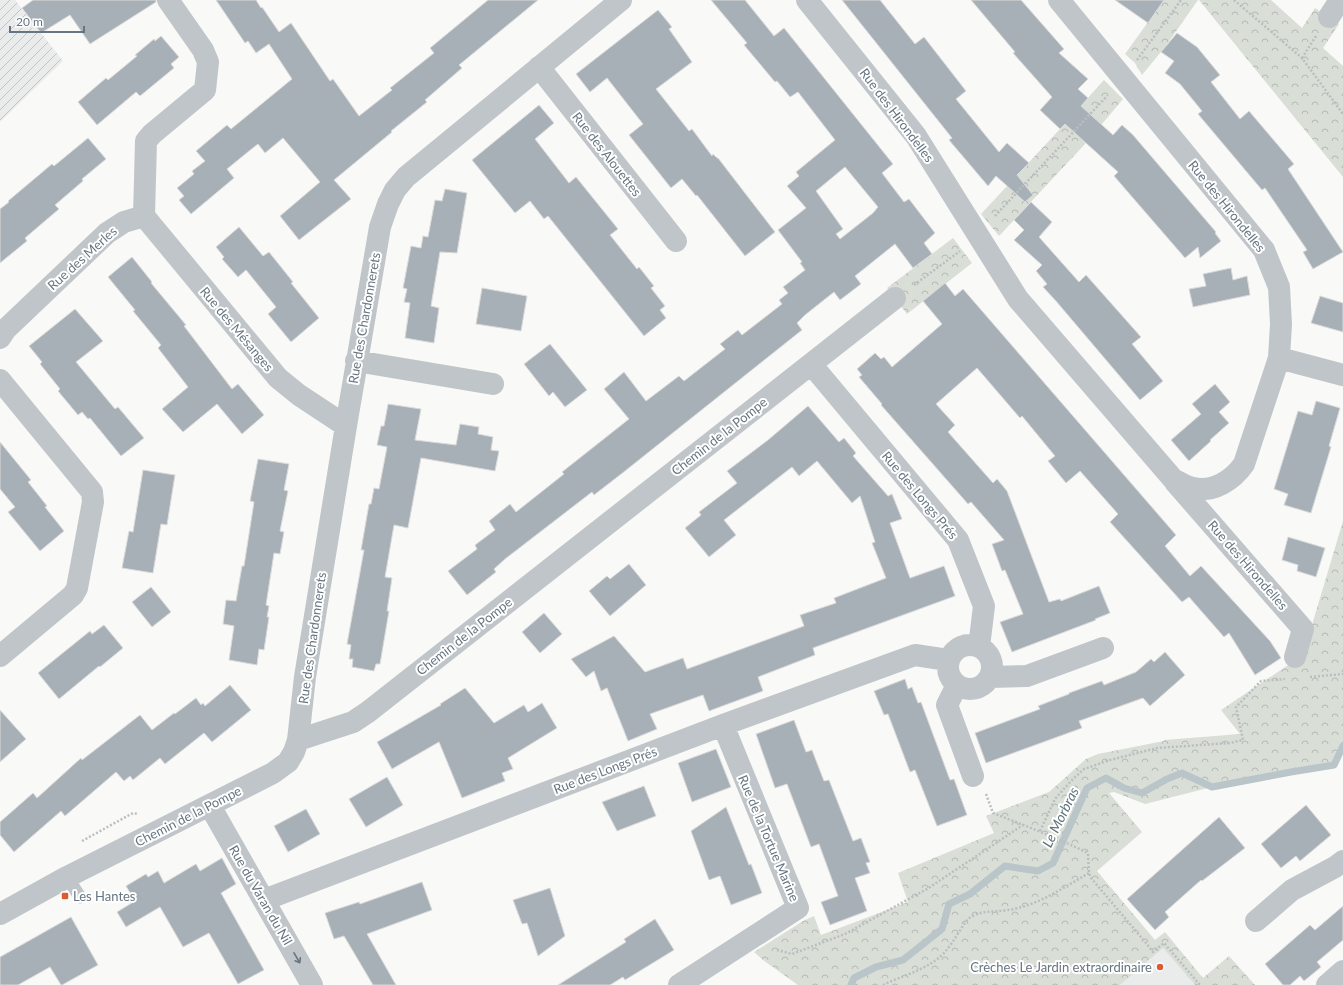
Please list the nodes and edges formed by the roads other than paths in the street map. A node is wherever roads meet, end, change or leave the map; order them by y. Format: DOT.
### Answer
graph roads {
  1 [pos="168,0"];
  2 [pos="620,0"];
  3 [pos="807,0"];
  4 [pos="1059,0"];
  5 [pos="539,67"];
  6 [pos="144,216"];
  7 [pos="676,241"];
  8 [pos="895,298"];
  9 [pos="0,338"];
  10 [pos="1279,358"];
  11 [pos="356,362"];
  12 [pos="811,364"];
  13 [pos="1343,375"];
  14 [pos="0,380"];
  15 [pos="493,384"];
  16 [pos="346,426"];
  17 [pos="1173,479"];
  18 [pos="979,647"];
  19 [pos="1103,648"];
  20 [pos="0,656"];
  21 [pos="1295,657"];
  22 [pos="948,660"];
  23 [pos="990,677"];
  24 [pos="956,685"];
  25 [pos="723,725"];
  26 [pos="298,740"];
  27 [pos="973,776"];
  28 [pos="210,806"];
  29 [pos="1343,861"];
  30 [pos="67,877"];
  31 [pos="80,898"];
  32 [pos="264,900"];
  33 [pos="0,914"];
  34 [pos="1256,921"];
  35 [pos="1343,971"];
  36 [pos="312,985"];
  37 [pos="679,985"];
  38 [pos="1327,985"];
  1 -- 6 [label="street"];
  2 -- 5 [label="street, Rue des Chardonnerets"];
  3 -- 17 [label="street, Rue des Hirondelles"];
  4 -- 10 [label="street, Rue des Hirondelles"];
  5 -- 7 [label="street, Rue des Alouettes"];
  5 -- 11 [label="street, Rue des Chardonnerets"];
  6 -- 9 [label="street, Rue des Merles"];
  6 -- 16 [label="street, Rue des Mésanges"];
  8 -- 12 [label="street, Chemin de la Pompe"];
  10 -- 13 [label="street"];
  10 -- 17 [label="street, Rue des Hirondelles"];
  11 -- 15 [label="street"];
  11 -- 16 [label="street, Rue des Chardonnerets"];
  12 -- 18 [label="street, Rue des Longs Prés"];
  12 -- 26 [label="street, Chemin de la Pompe"];
  14 -- 20 [label="street"];
  16 -- 26 [label="street, Rue des Chardonnerets"];
  17 -- 21 [label="street, Rue des Hirondelles"];
  18 -- 22 [label="street"];
  18 -- 23 [label="street"];
  19 -- 23 [label="street"];
  22 -- 24 [label="street"];
  22 -- 25 [label="street, Rue des Longs Prés"];
  23 -- 24 [label="street"];
  24 -- 27 [label="street"];
  25 -- 32 [label="street, Rue des Longs Prés"];
  25 -- 37 [label="street, Rue de la Tortue Marine"];
  26 -- 28 [label="street, Chemin de la Pompe"];
  28 -- 30 [label="street, Chemin de la Pompe"];
  28 -- 32 [label="street, Rue du Varan du Nil"];
  29 -- 34 [label="street"];
  30 -- 31 [label="lane"];
  30 -- 33 [label="street, Chemin de la Pompe"];
  32 -- 36 [label="street, Rue du Varan du Nil, one-way"];
  35 -- 38 [label="street"];
}
